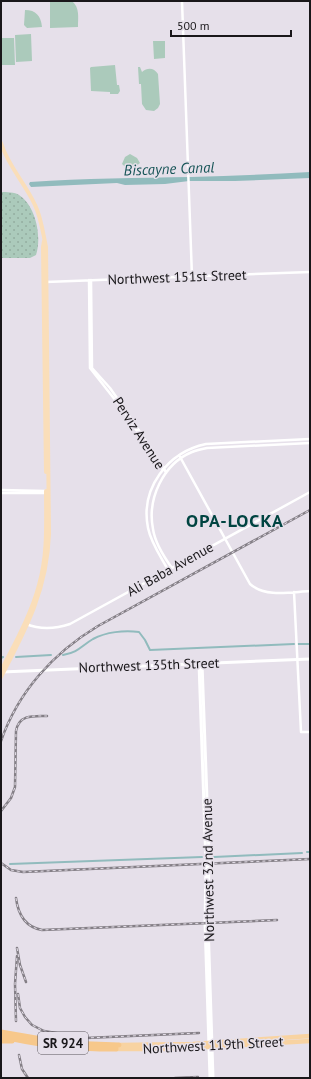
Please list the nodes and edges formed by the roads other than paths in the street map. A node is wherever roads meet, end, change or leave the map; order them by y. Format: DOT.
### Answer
graph roads {
  1 [pos="182,1"];
  2 [pos="1,143"];
  3 [pos="310,272"];
  4 [pos="192,277"];
  5 [pos="90,280"];
  6 [pos="45,282"];
  7 [pos="310,439"];
  8 [pos="310,443"];
  9 [pos="179,455"];
  10 [pos="181,459"];
  11 [pos="163,469"];
  12 [pos="166,473"];
  13 [pos="1,490"];
  14 [pos="47,492"];
  15 [pos="310,492"];
  16 [pos="1,493"];
  17 [pos="225,539"];
  18 [pos="172,568"];
  19 [pos="168,570"];
  20 [pos="310,591"];
  21 [pos="294,592"];
  22 [pos="26,624"];
  23 [pos="298,659"];
  24 [pos="310,659"];
  25 [pos="201,663"];
  26 [pos="2,672"];
  27 [pos="1,677"];
  28 [pos="310,732"];
  29 [pos="1,1028"];
  30 [pos="1,1032"];
  31 [pos="1,1036"];
  32 [pos="310,1036"];
  33 [pos="23,1039"];
  34 [pos="1,1040"];
  35 [pos="310,1041"];
  36 [pos="211,1045"];
  37 [pos="118,1047"];
  38 [pos="212,1078"];
  1 -- 4 [label="street"];
  2 -- 6 [label="main road"];
  3 -- 4 [label="street, Northwest 151st Street"];
  4 -- 5 [label="street, Northwest 151st Street"];
  5 -- 6 [label="street, Northwest 151st Street"];
  5 -- 11 [label="street, Perviz Avenue"];
  6 -- 14 [label="main road"];
  7 -- 9 [label="street"];
  8 -- 10 [label="street"];
  9 -- 10 [label="street"];
  9 -- 11 [label="street"];
  10 -- 12 [label="street"];
  10 -- 17 [label="street"];
  11 -- 12 [label="street, Perviz Avenue"];
  11 -- 19 [label="street"];
  12 -- 18 [label="street"];
  13 -- 14 [label="street"];
  14 -- 16 [label="street"];
  14 -- 22 [label="main road"];
  15 -- 17 [label="street, Ali Baba Avenue"];
  17 -- 18 [label="street, Ali Baba Avenue"];
  17 -- 21 [label="street"];
  18 -- 19 [label="street, Ali Baba Avenue"];
  19 -- 22 [label="street, Ali Baba Avenue"];
  20 -- 21 [label="street"];
  21 -- 23 [label="street"];
  22 -- 26 [label="main road"];
  23 -- 24 [label="main road, Northwest 135th Street"];
  23 -- 25 [label="main road, Northwest 135th Street"];
  23 -- 28 [label="street"];
  25 -- 26 [label="main road, Northwest 135th Street"];
  25 -- 36 [label="main road, Northwest 32nd Avenue"];
  26 -- 27 [label="main road"];
  29 -- 33 [label="highway"];
  30 -- 33 [label="highway"];
  31 -- 33 [label="highway"];
  32 -- 36 [label="highway, Northwest 119th Street / SR 924"];
  33 -- 34 [label="highway"];
  33 -- 37 [label="highway, SR 924"];
  33 -- 37 [label="highway, SR 924"];
  35 -- 36 [label="highway, Northwest 119th Street / SR 924"];
  36 -- 37 [label="highway, Northwest 119th Street / SR 924"];
  36 -- 38 [label="main road, Northwest 32nd Avenue"];
}
